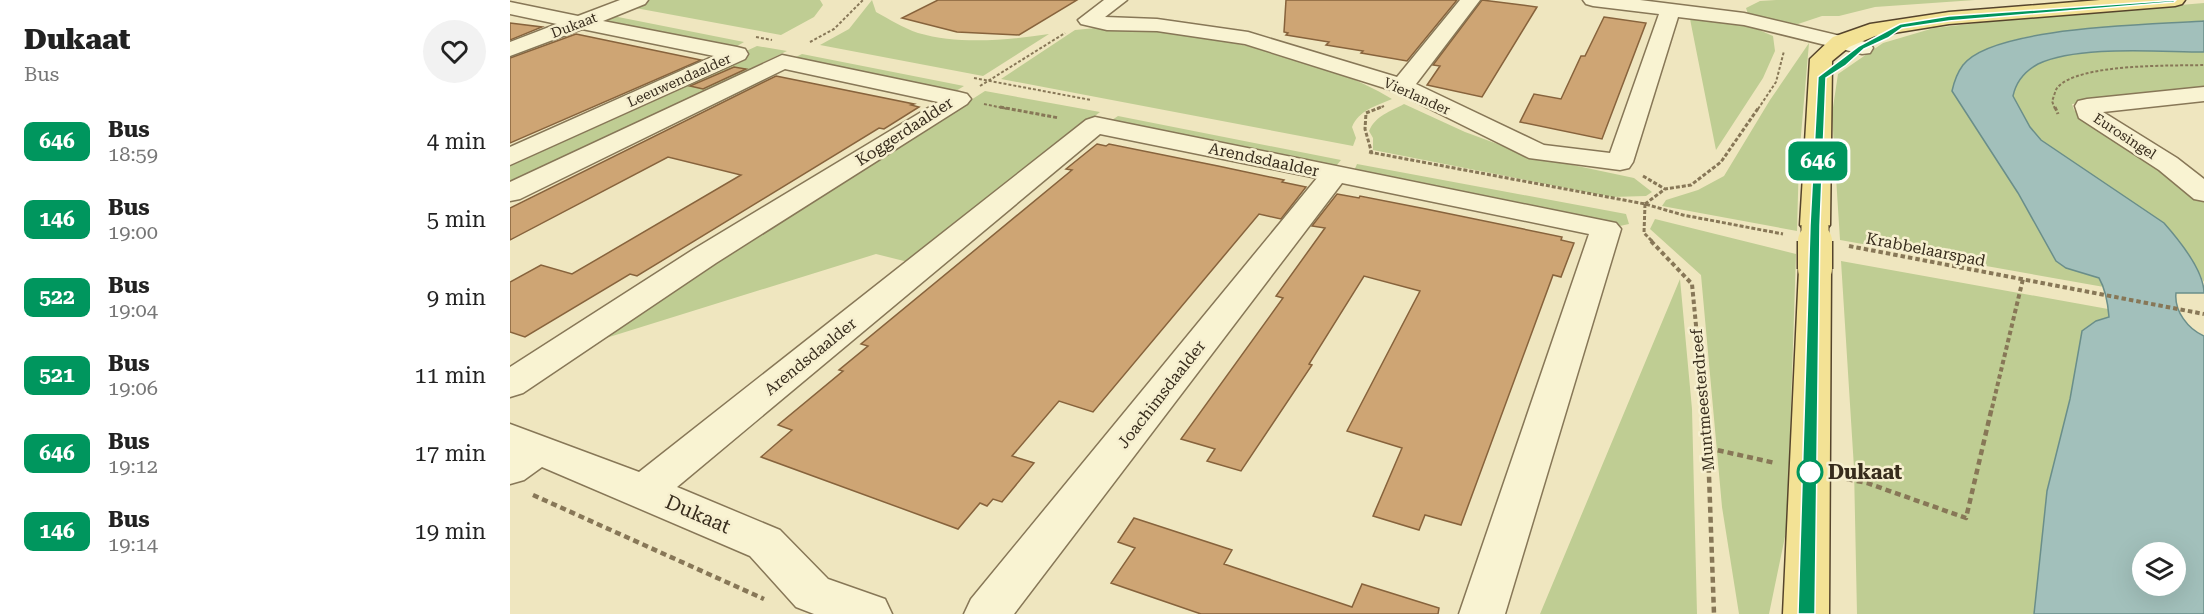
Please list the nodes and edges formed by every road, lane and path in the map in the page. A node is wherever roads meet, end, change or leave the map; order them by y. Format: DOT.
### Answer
graph roads {
  1 [pos="638,0"];
  2 [pos="863,0"];
  3 [pos="1117,0"];
  4 [pos="1470,0"];
  5 [pos="1593,0"];
  6 [pos="2175,0"];
  7 [pos="510,8"];
  8 [pos="1670,10"];
  9 [pos="1741,10"];
  10 [pos="571,20"];
  11 [pos="1088,20"];
  12 [pos="510,36"];
  13 [pos="1852,45"];
  14 [pos="510,49"];
  15 [pos="782,62"];
  16 [pos="1409,90"];
  17 [pos="2204,94"];
  18 [pos="959,99"];
  19 [pos="1095,125"];
  20 [pos="510,157"];
  21 [pos="1341,175"];
  22 [pos="510,192"];
  23 [pos="2204,193"];
  24 [pos="1802,230"];
  25 [pos="1847,246"];
  26 [pos="2023,279"];
  27 [pos="2204,314"];
  28 [pos="510,384"];
  29 [pos="1708,448"];
  30 [pos="522,463"];
  31 [pos="1810,471"];
  32 [pos="644,491"];
  33 [pos="765,600"];
  34 [pos="869,614"];
  35 [pos="987,614"];
  36 [pos="1482,614"];
  37 [pos="1714,614"];
  38 [pos="1806,614"];
  1 -- 10 [label="street, Dukaat"];
  2 -- 15 [label="path"];
  3 -- 11 [label="street"];
  4 -- 16 [label="street"];
  5 -- 8 [label="street"];
  6 -- 13 [label="main road"];
  7 -- 10 [label="street"];
  8 -- 9 [label="street"];
  8 -- 16 [label="street, Vierlander"];
  9 -- 13 [label="street"];
  10 -- 12 [label="street"];
  10 -- 14 [label="street, Dukaat"];
  10 -- 20 [label="street, Leeuwendaalder"];
  11 -- 16 [label="street, Vierlander"];
  11 -- 18 [label="path"];
  13 -- 24 [label="main road"];
  15 -- 18 [label="street, Koggerdaalder"];
  15 -- 22 [label="street"];
  16 -- 21 [label="path"];
  17 -- 23 [label="street, Eurosingel"];
  18 -- 19 [label="path"];
  18 -- 28 [label="street, Koggerdaalder"];
  19 -- 21 [label="street, Arendsdaalder"];
  19 -- 32 [label="street, Arendsdaalder"];
  21 -- 35 [label="street, Joachimsdaalder"];
  21 -- 36 [label="street, Arendsdaalder"];
  24 -- 29 [label="path, Muntmeesterdreef"];
  24 -- 31 [label="main road, bridge"];
  25 -- 26 [label="path, Krabbelaarspad"];
  26 -- 27 [label="path, Krabbelaarspad"];
  26 -- 31 [label="path"];
  29 -- 31 [label="path"];
  29 -- 37 [label="path, Muntmeesterdreef"];
  30 -- 32 [label="street, Dukaat"];
  30 -- 33 [label="path"];
  31 -- 38 [label="main road"];
  32 -- 34 [label="street, Dukaat"];
}
